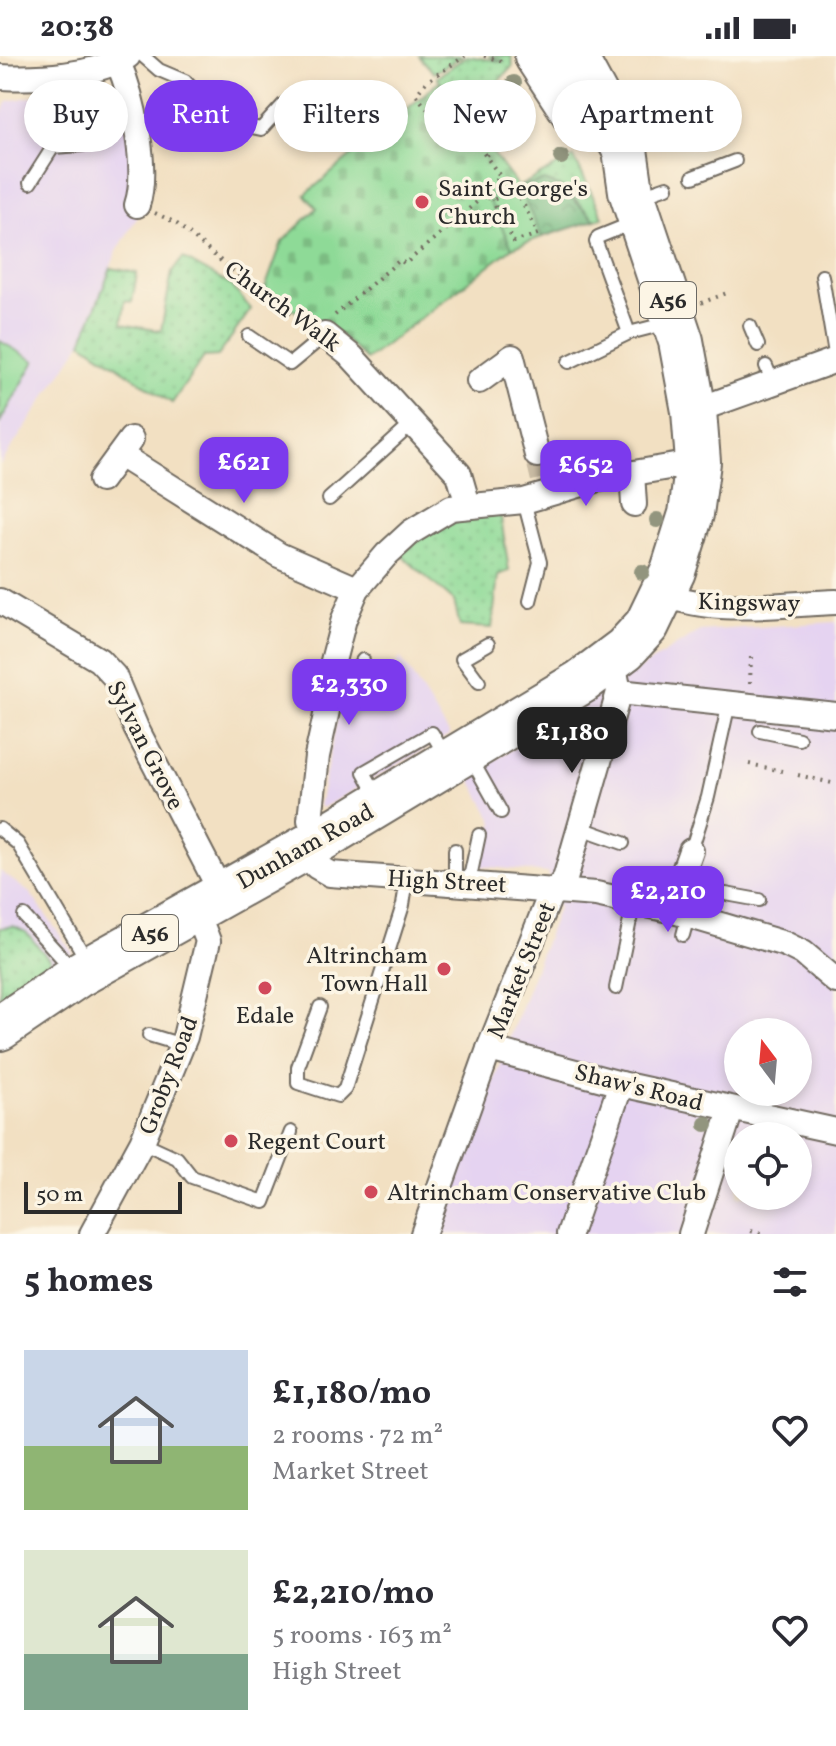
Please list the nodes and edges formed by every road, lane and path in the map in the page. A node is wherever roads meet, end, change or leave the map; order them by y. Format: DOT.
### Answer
graph roads {
  1 [pos="143,56"];
  2 [pos="465,56"];
  3 [pos="484,56"];
  4 [pos="613,56"];
  5 [pos="123,59"];
  6 [pos="543,59"];
  7 [pos="0,77"];
  8 [pos="566,80"];
  9 [pos="609,80"];
  10 [pos="130,93"];
  11 [pos="274,115"];
  12 [pos="489,152"];
  13 [pos="626,152"];
  14 [pos="486,155"];
  15 [pos="735,161"];
  16 [pos="693,177"];
  17 [pos="30,183"];
  18 [pos="480,194"];
  19 [pos="644,199"];
  20 [pos="492,200"];
  21 [pos="137,205"];
  22 [pos="822,276"];
  23 [pos="675,321"];
  24 [pos="750,326"];
  25 [pos="322,332"];
  26 [pos="629,333"];
  27 [pos="249,336"];
  28 [pos="758,345"];
  29 [pos="836,360"];
  30 [pos="569,362"];
  31 [pos="479,381"];
  32 [pos="694,411"];
  33 [pos="412,424"];
  34 [pos="537,455"];
  35 [pos="698,462"];
  36 [pos="632,473"];
  37 [pos="101,480"];
  38 [pos="538,492"];
  39 [pos="329,499"];
  40 [pos="634,504"];
  41 [pos="468,505"];
  42 [pos="357,589"];
  43 [pos="664,594"];
  44 [pos="0,601"];
  45 [pos="530,601"];
  46 [pos="836,602"];
  47 [pos="488,644"];
  48 [pos="751,656"];
  49 [pos="363,660"];
  50 [pos="614,677"];
  51 [pos="479,682"];
  52 [pos="332,688"];
  53 [pos="739,704"];
  54 [pos="836,715"];
  55 [pos="760,731"];
  56 [pos="799,739"];
  57 [pos="458,756"];
  58 [pos="749,764"];
  59 [pos="782,771"];
  60 [pos="798,775"];
  61 [pos="836,784"];
  62 [pos="501,812"];
  63 [pos="581,828"];
  64 [pos="0,829"];
  65 [pos="479,835"];
  66 [pos="623,843"];
  67 [pos="312,844"];
  68 [pos="455,850"];
  69 [pos="691,851"];
  70 [pos="407,879"];
  71 [pos="462,882"];
  72 [pos="557,888"];
  73 [pos="726,894"];
  74 [pos="208,900"];
  75 [pos="759,900"];
  76 [pos="634,901"];
  77 [pos="24,916"];
  78 [pos="680,920"];
  79 [pos="85,971"];
  80 [pos="836,981"];
  81 [pos="616,988"];
  82 [pos="320,1007"];
  83 [pos="0,1028"];
  84 [pos="149,1035"];
  85 [pos="182,1045"];
  86 [pos="489,1049"];
  87 [pos="621,1084"];
  88 [pos="731,1110"];
  89 [pos="836,1131"];
  90 [pos="291,1132"];
  91 [pos="142,1142"];
  92 [pos="751,1231"];
  93 [pos="575,1232"];
  94 [pos="92,1234"];
  95 [pos="423,1234"];
  96 [pos="691,1234"];
  97 [pos="762,1234"];
  1 -- 11 [label="lane"];
  2 -- 14 [label="path"];
  3 -- 6 [label="path"];
  4 -- 9 [label="highway"];
  5 -- 7 [label="street"];
  5 -- 10 [label="street"];
  6 -- 8 [label="highway, A56"];
  6 -- 19 [label="highway, A56"];
  10 -- 17 [label="lane"];
  10 -- 21 [label="street"];
  12 -- 14 [label="path"];
  13 -- 19 [label="highway, A56"];
  14 -- 18 [label="path"];
  15 -- 16 [label="lane"];
  18 -- 20 [label="path"];
  18 -- 25 [label="path"];
  19 -- 23 [label="highway, A56"];
  19 -- 26 [label="lane"];
  20 -- 20 [label="path"];
  21 -- 25 [label="path, Church Walk"];
  22 -- 29 [label="lane"];
  23 -- 26 [label="lane"];
  23 -- 32 [label="highway, A56"];
  24 -- 28 [label="lane"];
  25 -- 27 [label="lane"];
  25 -- 33 [label="street, Church Walk"];
  26 -- 30 [label="lane"];
  29 -- 32 [label="street"];
  31 -- 34 [label="street"];
  32 -- 35 [label="highway, A56"];
  33 -- 39 [label="lane"];
  33 -- 41 [label="street, Church Walk"];
  35 -- 36 [label="street"];
  35 -- 43 [label="highway, A56"];
  36 -- 38 [label="street"];
  36 -- 40 [label="street"];
  37 -- 42 [label="street"];
  38 -- 41 [label="street"];
  38 -- 45 [label="lane"];
  41 -- 42 [label="street"];
  42 -- 52 [label="street"];
  43 -- 46 [label="street, Kingsway"];
  43 -- 50 [label="highway, A56"];
  44 -- 74 [label="street, Sylvan Grove"];
  47 -- 51 [label="lane"];
  48 -- 53 [label="path"];
  49 -- 52 [label="lane"];
  50 -- 53 [label="street"];
  50 -- 57 [label="highway, Dunham Road / A56"];
  50 -- 63 [label="street, Market Street"];
  52 -- 67 [label="street"];
  53 -- 54 [label="street"];
  53 -- 69 [label="lane"];
  55 -- 56 [label="lane"];
  57 -- 62 [label="lane"];
  57 -- 67 [label="highway, Dunham Road / A56"];
  58 -- 59 [label="path"];
  60 -- 61 [label="path"];
  63 -- 66 [label="lane"];
  63 -- 72 [label="street, Market Street"];
  64 -- 79 [label="lane"];
  65 -- 71 [label="lane"];
  67 -- 70 [label="street, High Street"];
  67 -- 74 [label="highway, Dunham Road / A56"];
  68 -- 71 [label="lane"];
  69 -- 78 [label="street"];
  70 -- 71 [label="street, High Street"];
  70 -- 82 [label="lane"];
  71 -- 72 [label="street, High Street"];
  72 -- 76 [label="street, High Street"];
  72 -- 86 [label="street, Market Street"];
  73 -- 75 [label="lane"];
  74 -- 79 [label="highway, Dunham Road / A56"];
  74 -- 85 [label="street, Groby Road"];
  76 -- 78 [label="street, High Street"];
  76 -- 81 [label="lane"];
  77 -- 79 [label="lane"];
  78 -- 80 [label="street, High Street"];
  79 -- 83 [label="highway, Dunham Road / A56"];
  84 -- 85 [label="lane"];
  85 -- 91 [label="street, Groby Road"];
  86 -- 87 [label="street, Shaw's Road"];
  86 -- 95 [label="street, Market Street"];
  87 -- 88 [label="street, Shaw's Road"];
  87 -- 93 [label="street"];
  88 -- 89 [label="street, Shaw's Road"];
  88 -- 96 [label="street"];
  90 -- 91 [label="lane"];
  91 -- 94 [label="street, Groby Road"];
  92 -- 97 [label="path"];
}
